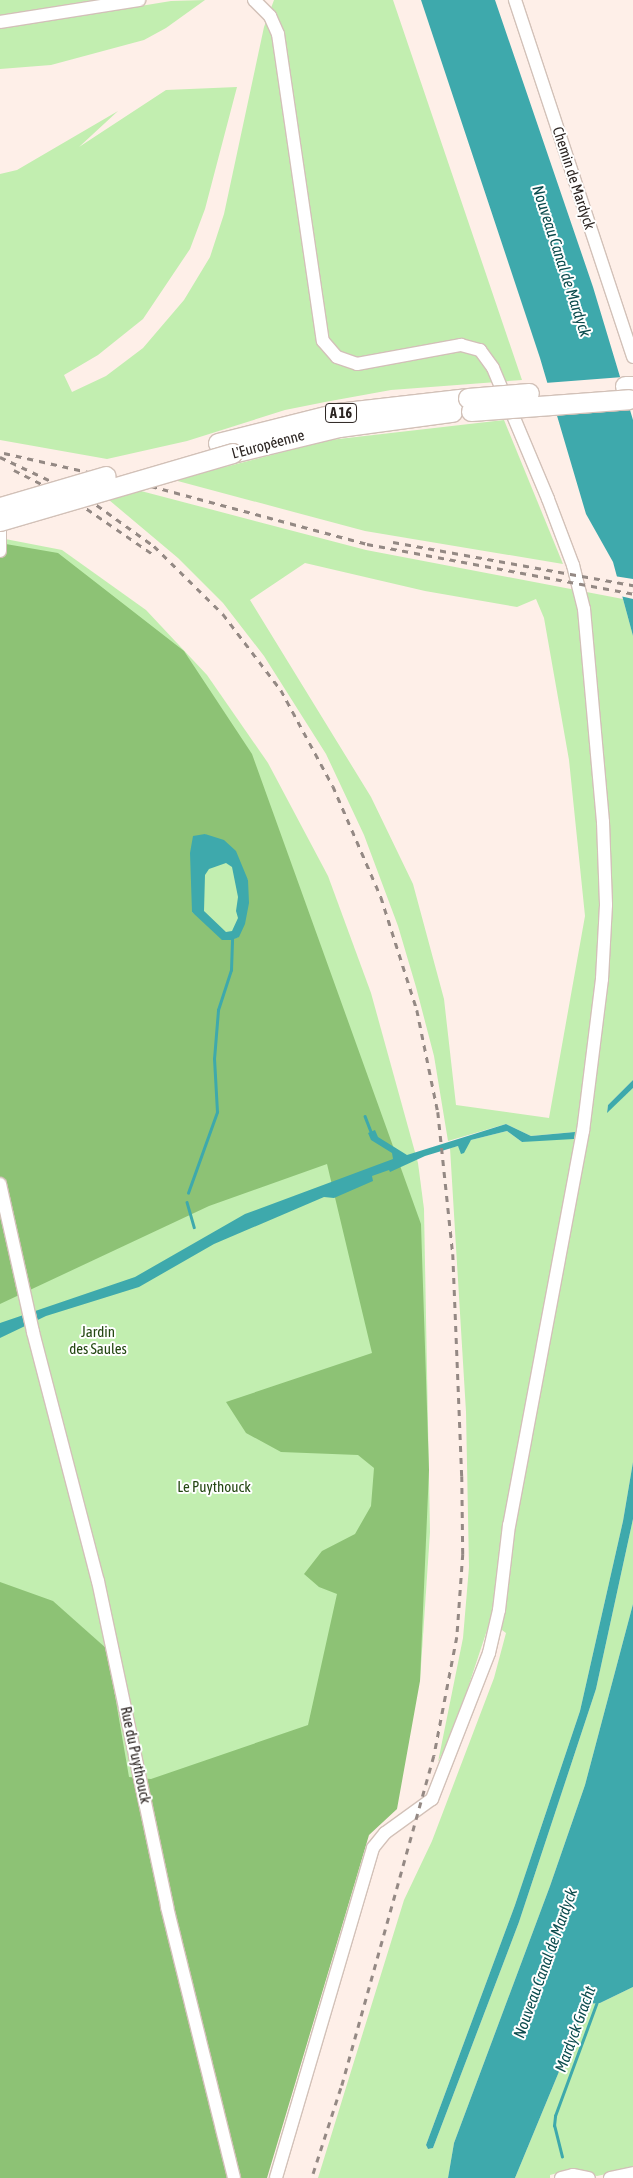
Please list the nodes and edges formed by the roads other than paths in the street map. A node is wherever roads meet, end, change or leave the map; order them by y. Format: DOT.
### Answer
graph roads {
  1 [pos="139,0"];
  2 [pos="254,0"];
  3 [pos="515,0"];
  4 [pos="0,22"];
  5 [pos="633,356"];
  6 [pos="633,386"];
  7 [pos="633,399"];
  8 [pos="470,404"];
  9 [pos="225,448"];
  10 [pos="0,507"];
  11 [pos="0,522"];
  12 [pos="0,551"];
  13 [pos="0,1184"];
  14 [pos="633,2173"];
  15 [pos="234,2178"];
  16 [pos="276,2178"];
  17 [pos="561,2178"];
  18 [pos="589,2178"];
  19 [pos="611,2178"];
  1 -- 4 [label="street"];
  2 -- 16 [label="street"];
  3 -- 5 [label="street, Chemin de Mardyck"];
  6 -- 8 [label="highway, L'Européenne / A 16, bridge"];
  7 -- 8 [label="highway, L'Européenne / A 16, bridge"];
  8 -- 9 [label="highway, L'Européenne / A 16"];
  9 -- 10 [label="highway, L'Européenne / A 16, bridge"];
  9 -- 11 [label="highway, L'Européenne / A 16, bridge"];
  11 -- 12 [label="street"];
  13 -- 15 [label="street, Rue du Puythouck"];
  14 -- 19 [label="street"];
  17 -- 18 [label="street"];
}
